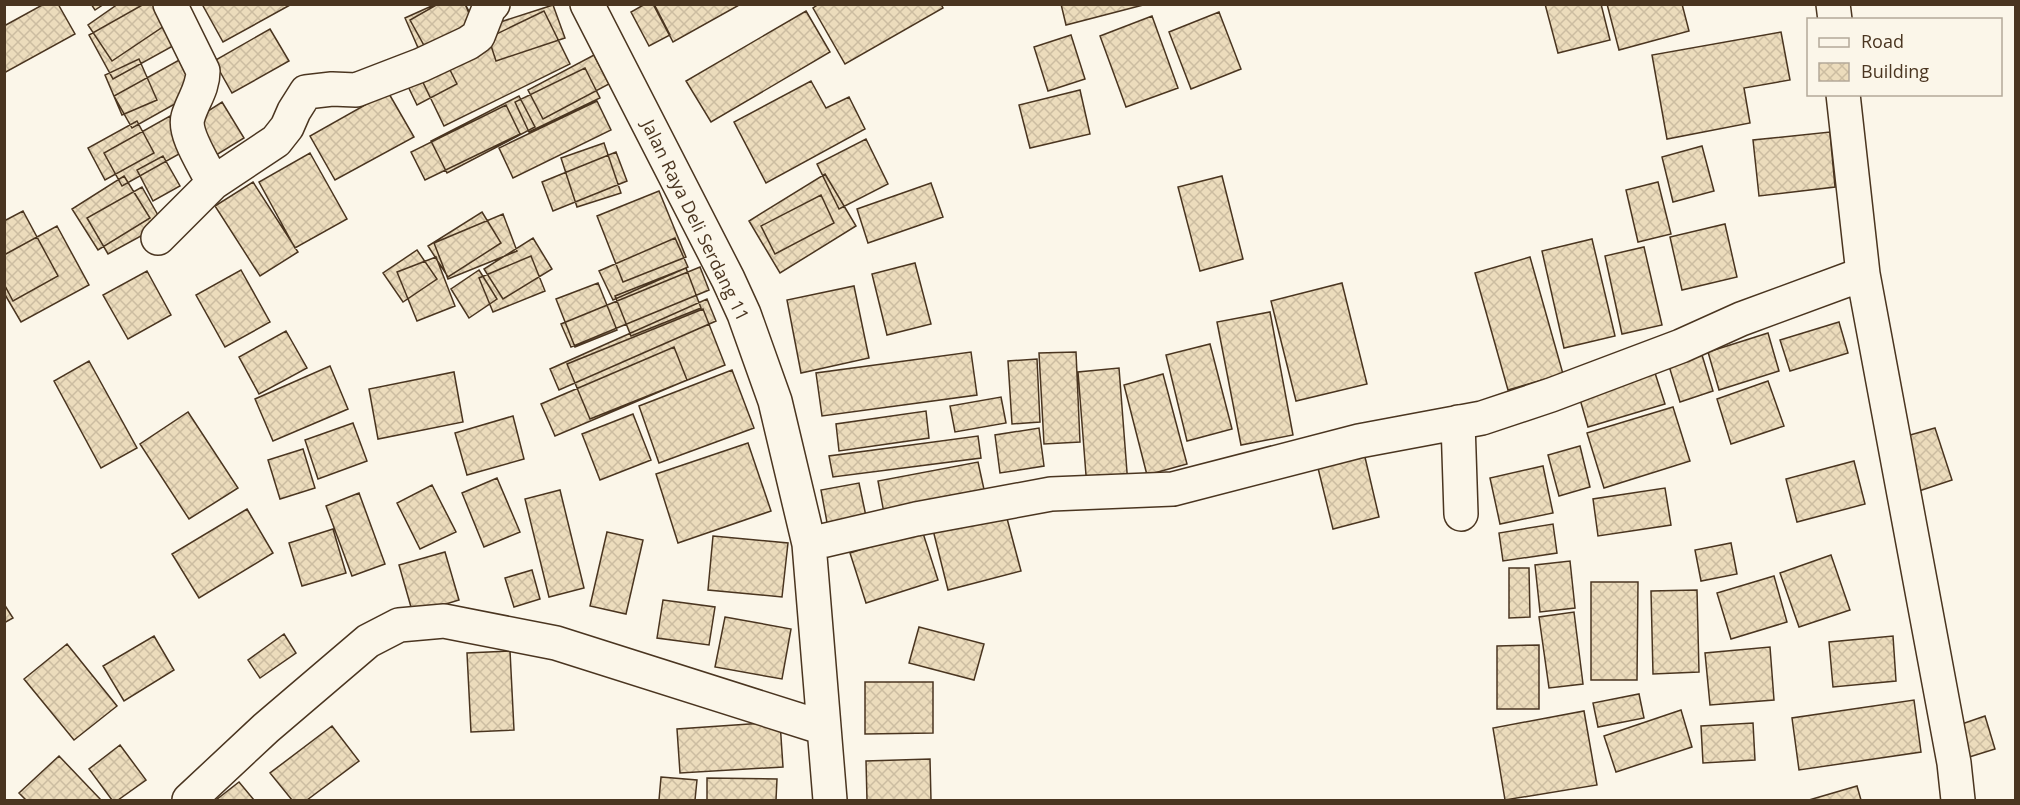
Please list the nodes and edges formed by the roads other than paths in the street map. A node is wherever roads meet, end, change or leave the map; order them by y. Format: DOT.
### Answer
graph roads {
  1 [pos="170,4"];
  2 [pos="493,4"];
  3 [pos="587,4"];
  4 [pos="1843,96"];
  5 [pos="213,183"];
  6 [pos="158,238"];
  7 [pos="1863,274"];
  8 [pos="1458,423"];
  9 [pos="1461,514"];
  10 [pos="809,544"];
  11 [pos="824,728"];
  12 [pos="189,801"];
  13 [pos="830,801"];
  14 [pos="1958,801"];
  1 -- 5 [label="street"];
  2 -- 5 [label="street"];
  3 -- 10 [label="street, Jalan Raya Deli Serdang 11"];
  4 -- 7 [label="street"];
  5 -- 6 [label="street"];
  7 -- 8 [label="street"];
  7 -- 14 [label="street"];
  8 -- 9 [label="street"];
  8 -- 10 [label="street"];
  10 -- 11 [label="street, Jalan Raya Deli Serdang 11"];
  11 -- 12 [label="street"];
  11 -- 13 [label="street, Jalan Raya Deli Serdang 11"];
}
